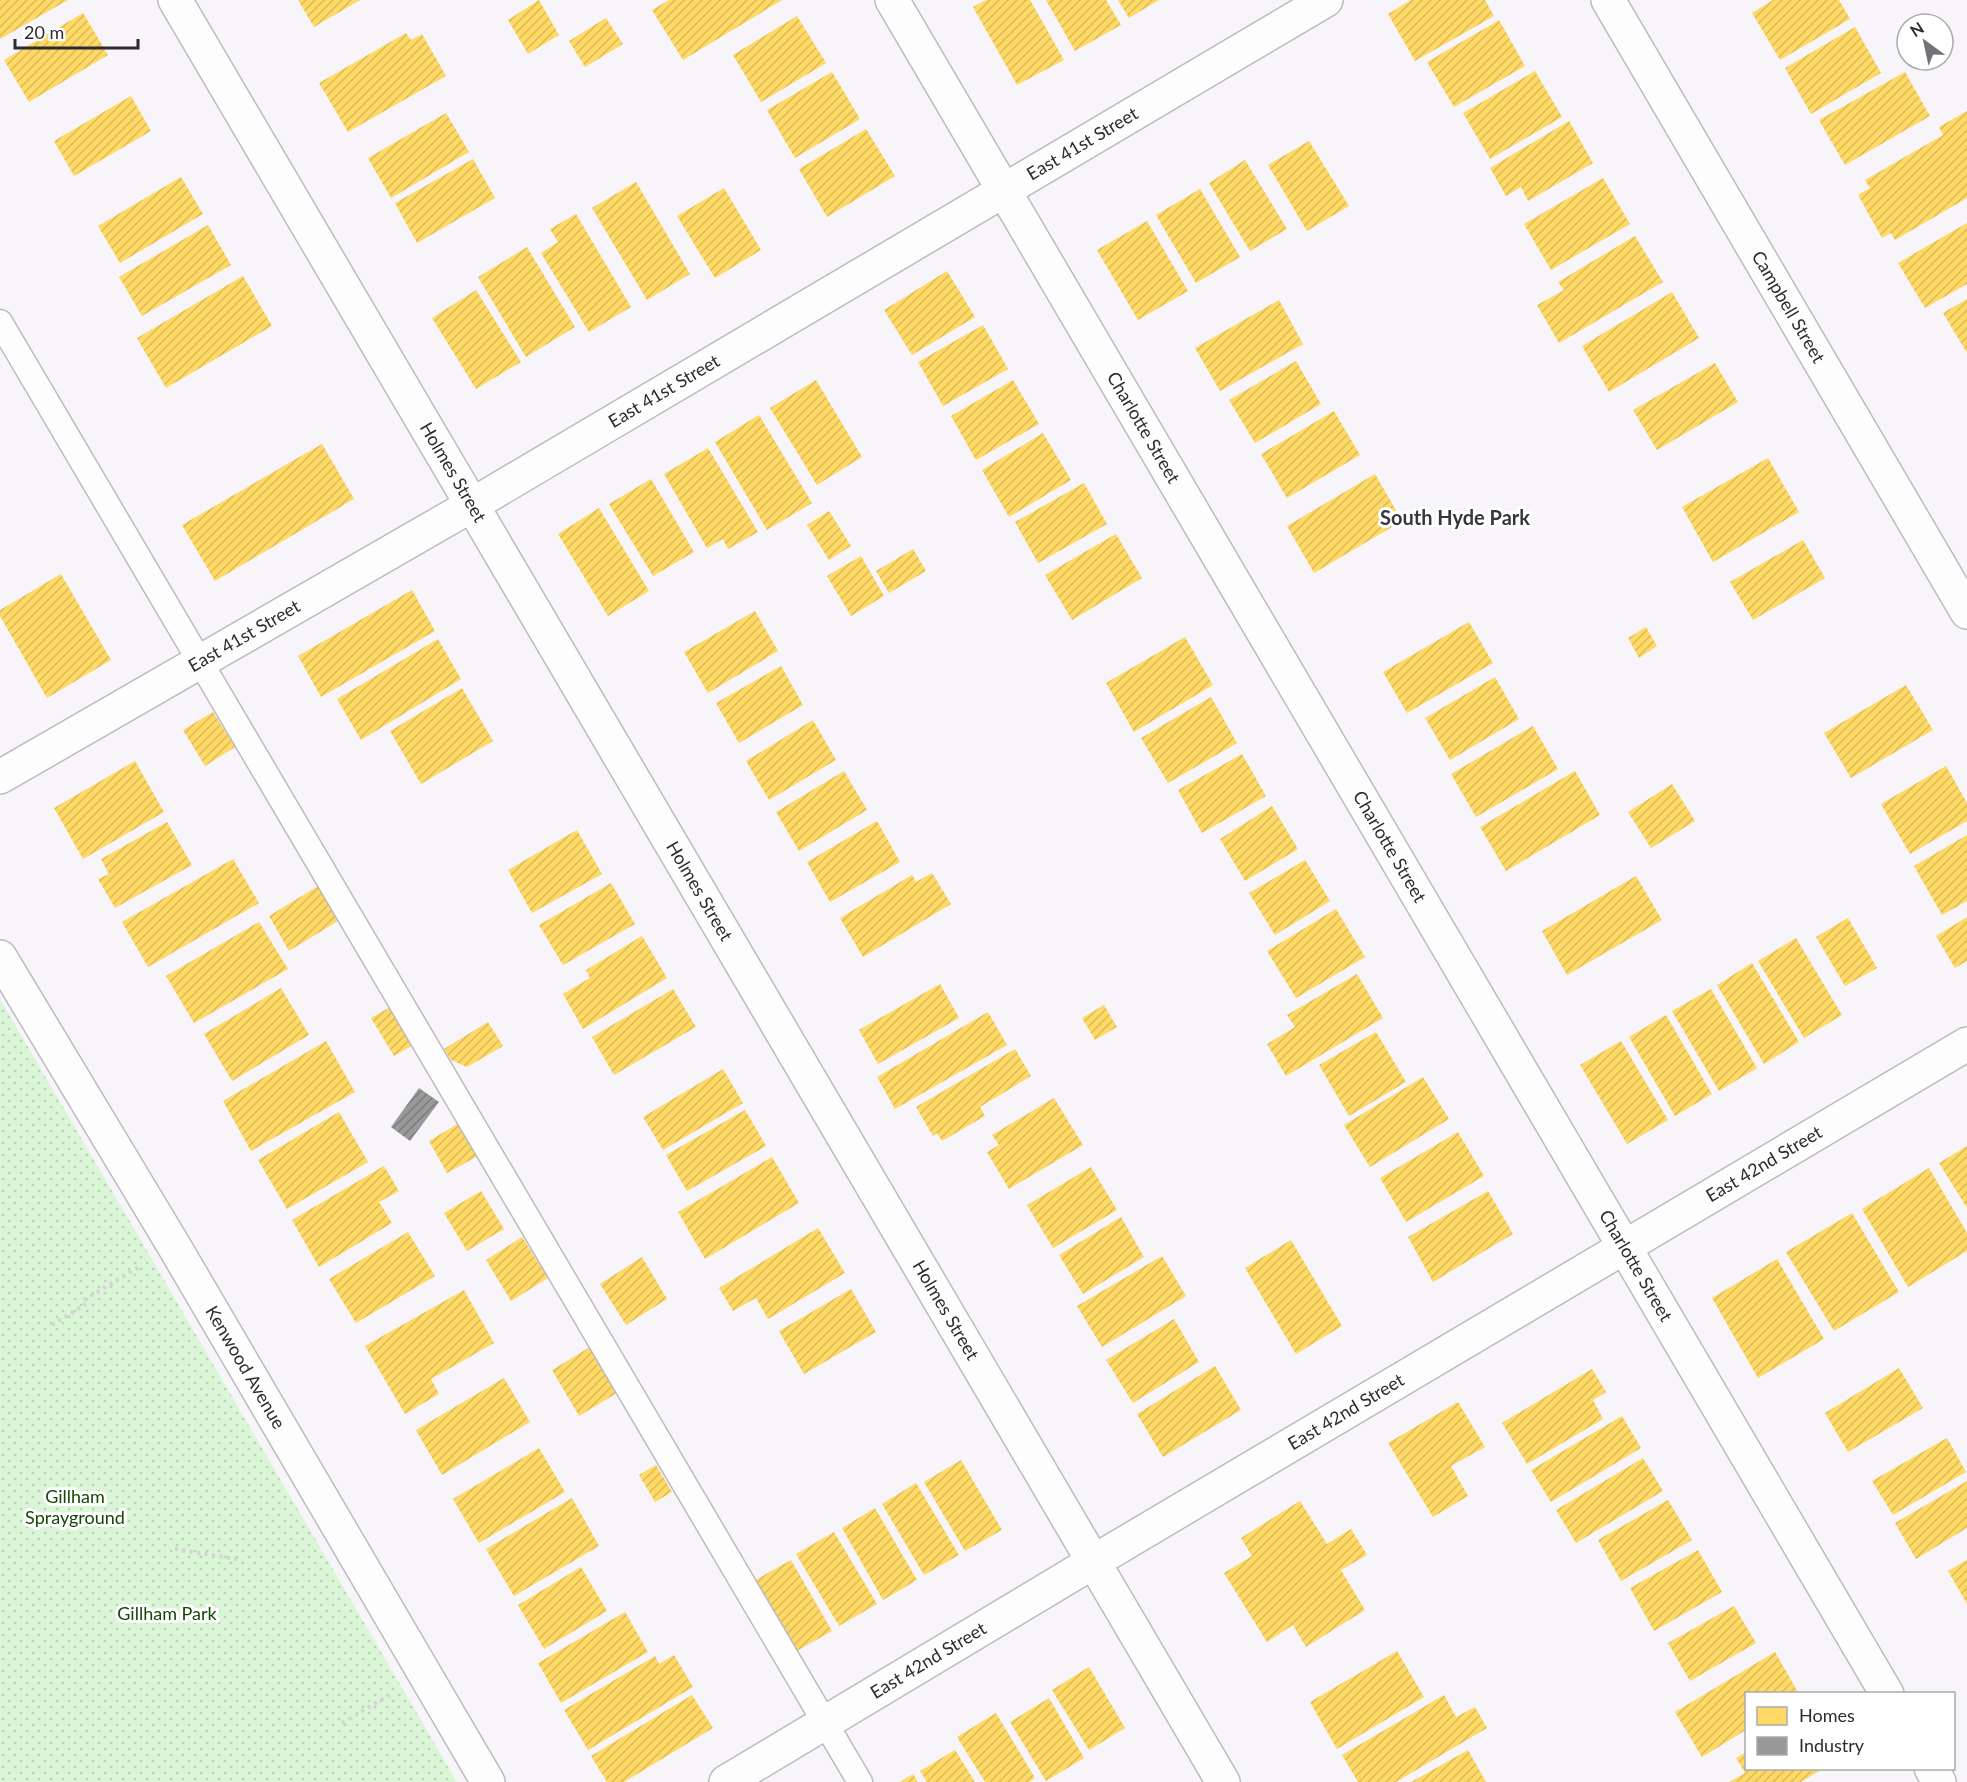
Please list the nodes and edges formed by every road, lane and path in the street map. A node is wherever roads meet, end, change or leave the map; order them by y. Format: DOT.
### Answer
graph roads {
  1 [pos="175,0"];
  2 [pos="892,0"];
  3 [pos="1326,0"];
  4 [pos="1608,0"];
  5 [pos="1004,190"];
  6 [pos="0,321"];
  7 [pos="472,506"];
  8 [pos="1967,612"];
  9 [pos="200,661"];
  10 [pos="0,777"];
  11 [pos="0,957"];
  12 [pos="1967,1044"];
  13 [pos="174,1246"];
  14 [pos="1623,1247"];
  15 [pos="52,1325"];
  16 [pos="175,1549"];
  17 [pos="242,1560"];
  18 [pos="1093,1562"];
  19 [pos="394,1692"];
  20 [pos="1886,1692"];
  21 [pos="342,1723"];
  22 [pos="825,1723"];
  23 [pos="488,1782"];
  24 [pos="726,1782"];
  25 [pos="860,1782"];
  26 [pos="1223,1782"];
  1 -- 7 [label="street, Holmes Street"];
  2 -- 5 [label="street, Charlotte Street"];
  3 -- 5 [label="street, East 41st Street"];
  4 -- 8 [label="street, Campbell Street"];
  5 -- 7 [label="street, East 41st Street"];
  5 -- 14 [label="street, Charlotte Street"];
  6 -- 9 [label="lane"];
  7 -- 9 [label="street, East 41st Street"];
  7 -- 18 [label="street, Holmes Street"];
  9 -- 10 [label="street, East 41st Street"];
  9 -- 22 [label="lane"];
  11 -- 13 [label="street, Kenwood Avenue"];
  12 -- 14 [label="street, East 42nd Street"];
  13 -- 15 [label="path"];
  13 -- 23 [label="street, Kenwood Avenue"];
  14 -- 18 [label="street, East 42nd Street"];
  14 -- 20 [label="street, Charlotte Street"];
  16 -- 17 [label="path"];
  18 -- 22 [label="street, East 42nd Street"];
  18 -- 26 [label="street, Holmes Street"];
  19 -- 21 [label="path"];
  22 -- 24 [label="street, East 42nd Street"];
  22 -- 25 [label="lane"];
}
